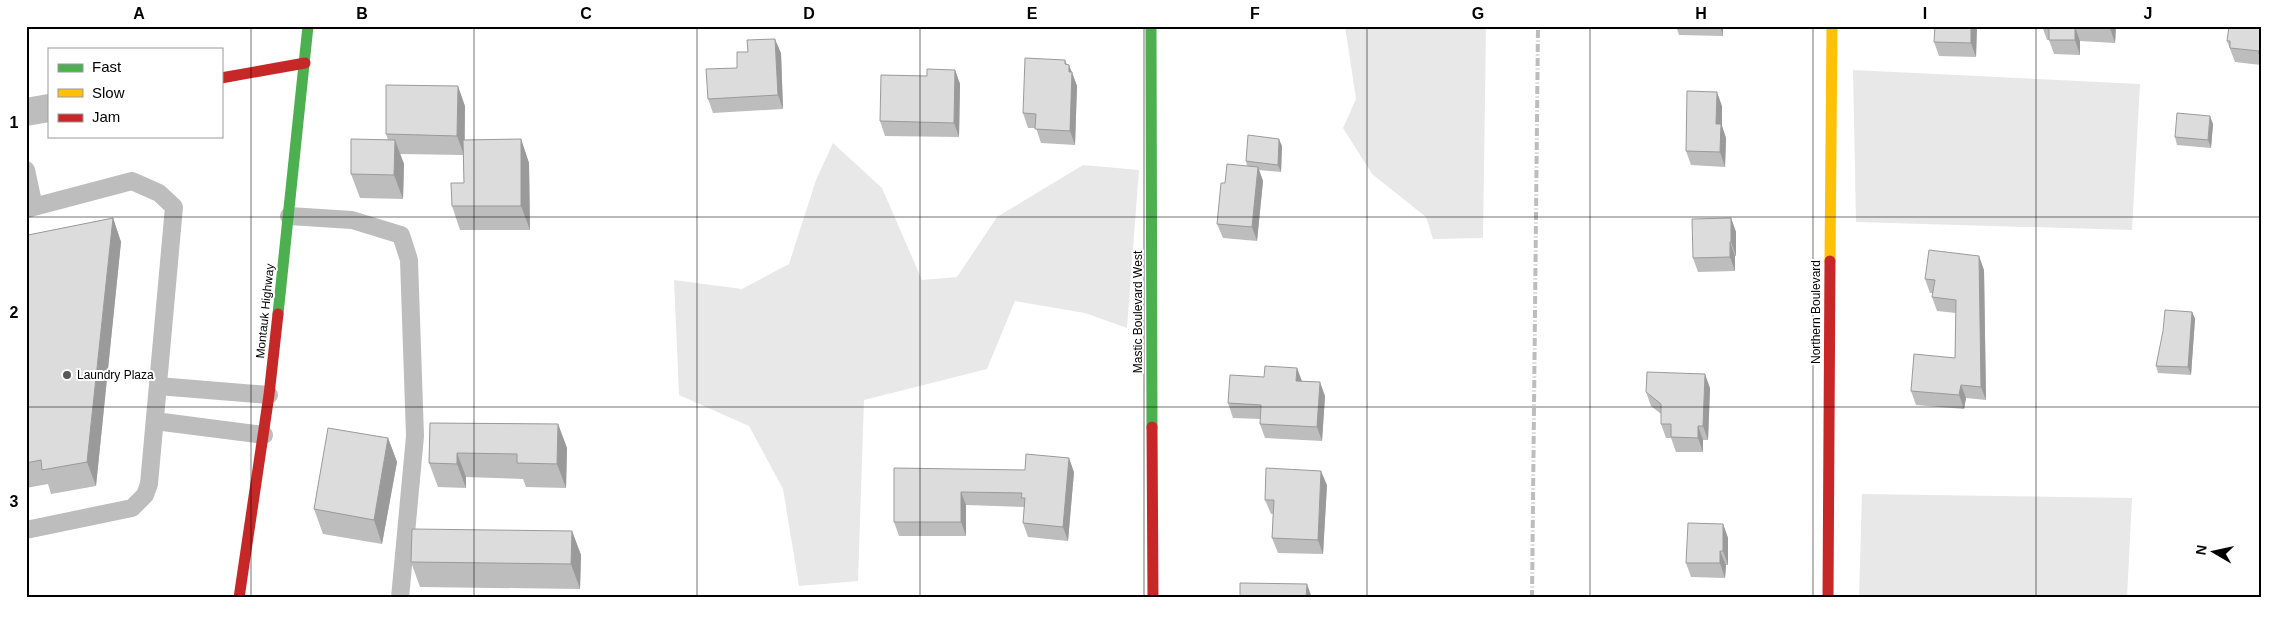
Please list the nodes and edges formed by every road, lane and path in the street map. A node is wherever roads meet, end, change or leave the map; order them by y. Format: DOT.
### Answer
graph roads {
  1 [pos="308,26"];
  2 [pos="1151,26"];
  3 [pos="1832,26"];
  4 [pos="305,63"];
  5 [pos="222,78"];
  6 [pos="48,108"];
  7 [pos="26,112"];
  8 [pos="26,170"];
  9 [pos="30,208"];
  10 [pos="289,216"];
  11 [pos="158,386"];
  12 [pos="269,395"];
  13 [pos="155,421"];
  14 [pos="264,434"];
  15 [pos="26,530"];
  16 [pos="238,598"];
  17 [pos="400,598"];
  18 [pos="1152,598"];
  19 [pos="1828,598"];
  1 -- 4 [label="street, Montauk Highway"];
  2 -- 18 [label="street, Mastic Boulevard West"];
  3 -- 19 [label="street, Northern Boulevard"];
  4 -- 5 [label="street"];
  4 -- 10 [label="street, Montauk Highway"];
  6 -- 7 [label="street"];
  8 -- 9 [label="lane"];
  9 -- 11 [label="lane"];
  10 -- 12 [label="street, Montauk Highway"];
  10 -- 17 [label="lane"];
  11 -- 12 [label="lane"];
  11 -- 13 [label="lane"];
  12 -- 14 [label="street, Montauk Highway"];
  13 -- 14 [label="lane"];
  13 -- 15 [label="lane"];
  14 -- 16 [label="street, Montauk Highway"];
}
